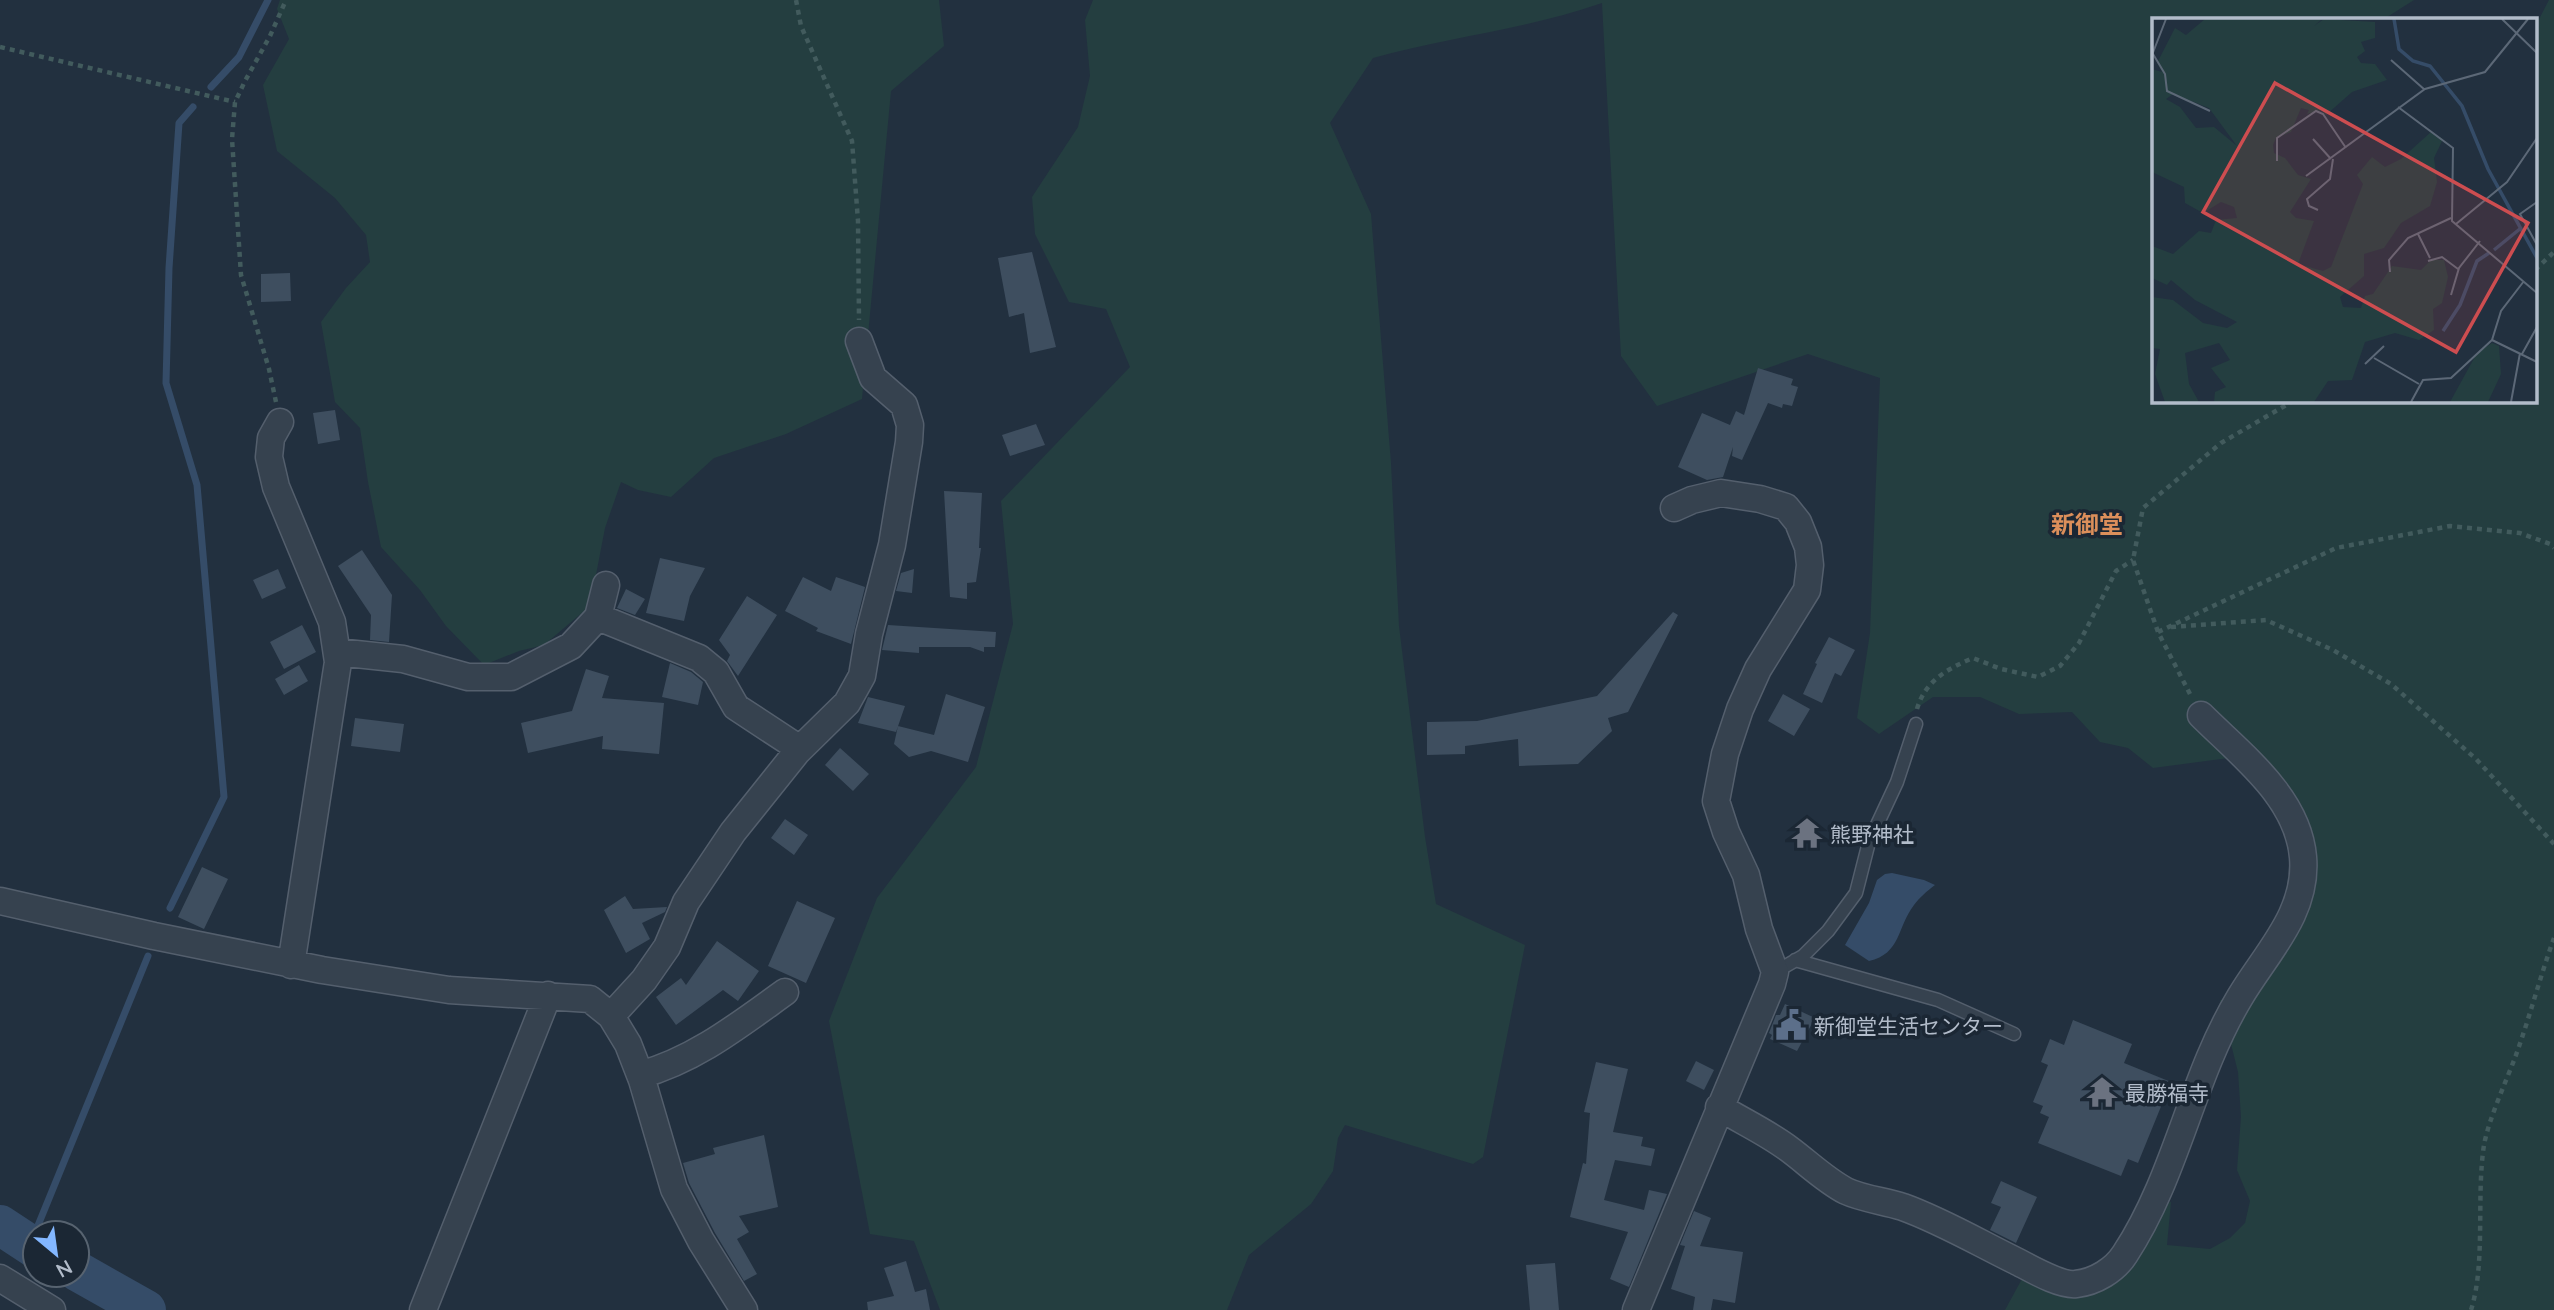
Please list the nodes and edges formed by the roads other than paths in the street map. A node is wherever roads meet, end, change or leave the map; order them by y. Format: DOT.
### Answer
graph roads {
  1 [pos="859,341"];
  2 [pos="280,422"];
  3 [pos="1675,508"];
  4 [pos="606,585"];
  5 [pos="598,617"];
  6 [pos="337,652"];
  7 [pos="2201,715"];
  8 [pos="1916,724"];
  9 [pos="800,749"];
  10 [pos="0,901"];
  11 [pos="291,965"];
  12 [pos="1785,966"];
  13 [pos="785,992"];
  14 [pos="548,995"];
  15 [pos="611,1016"];
  16 [pos="2014,1034"];
  17 [pos="640,1075"];
  18 [pos="1719,1107"];
  19 [pos="0,1278"];
  20 [pos="52,1310"];
  21 [pos="423,1310"];
  22 [pos="744,1310"];
  23 [pos="1636,1310"];
  1 -- 9 [label="street"];
  2 -- 6 [label="street"];
  3 -- 12 [label="street"];
  4 -- 5 [label="street"];
  5 -- 6 [label="street"];
  5 -- 9 [label="street"];
  6 -- 11 [label="street"];
  7 -- 18 [label="street"];
  8 -- 12 [label="lane"];
  9 -- 15 [label="street"];
  10 -- 11 [label="street"];
  11 -- 14 [label="street"];
  12 -- 16 [label="lane"];
  12 -- 18 [label="street"];
  13 -- 17 [label="street"];
  14 -- 15 [label="street"];
  14 -- 21 [label="street"];
  15 -- 17 [label="street"];
  17 -- 22 [label="street"];
  18 -- 23 [label="street"];
  19 -- 20 [label="street"];
}
